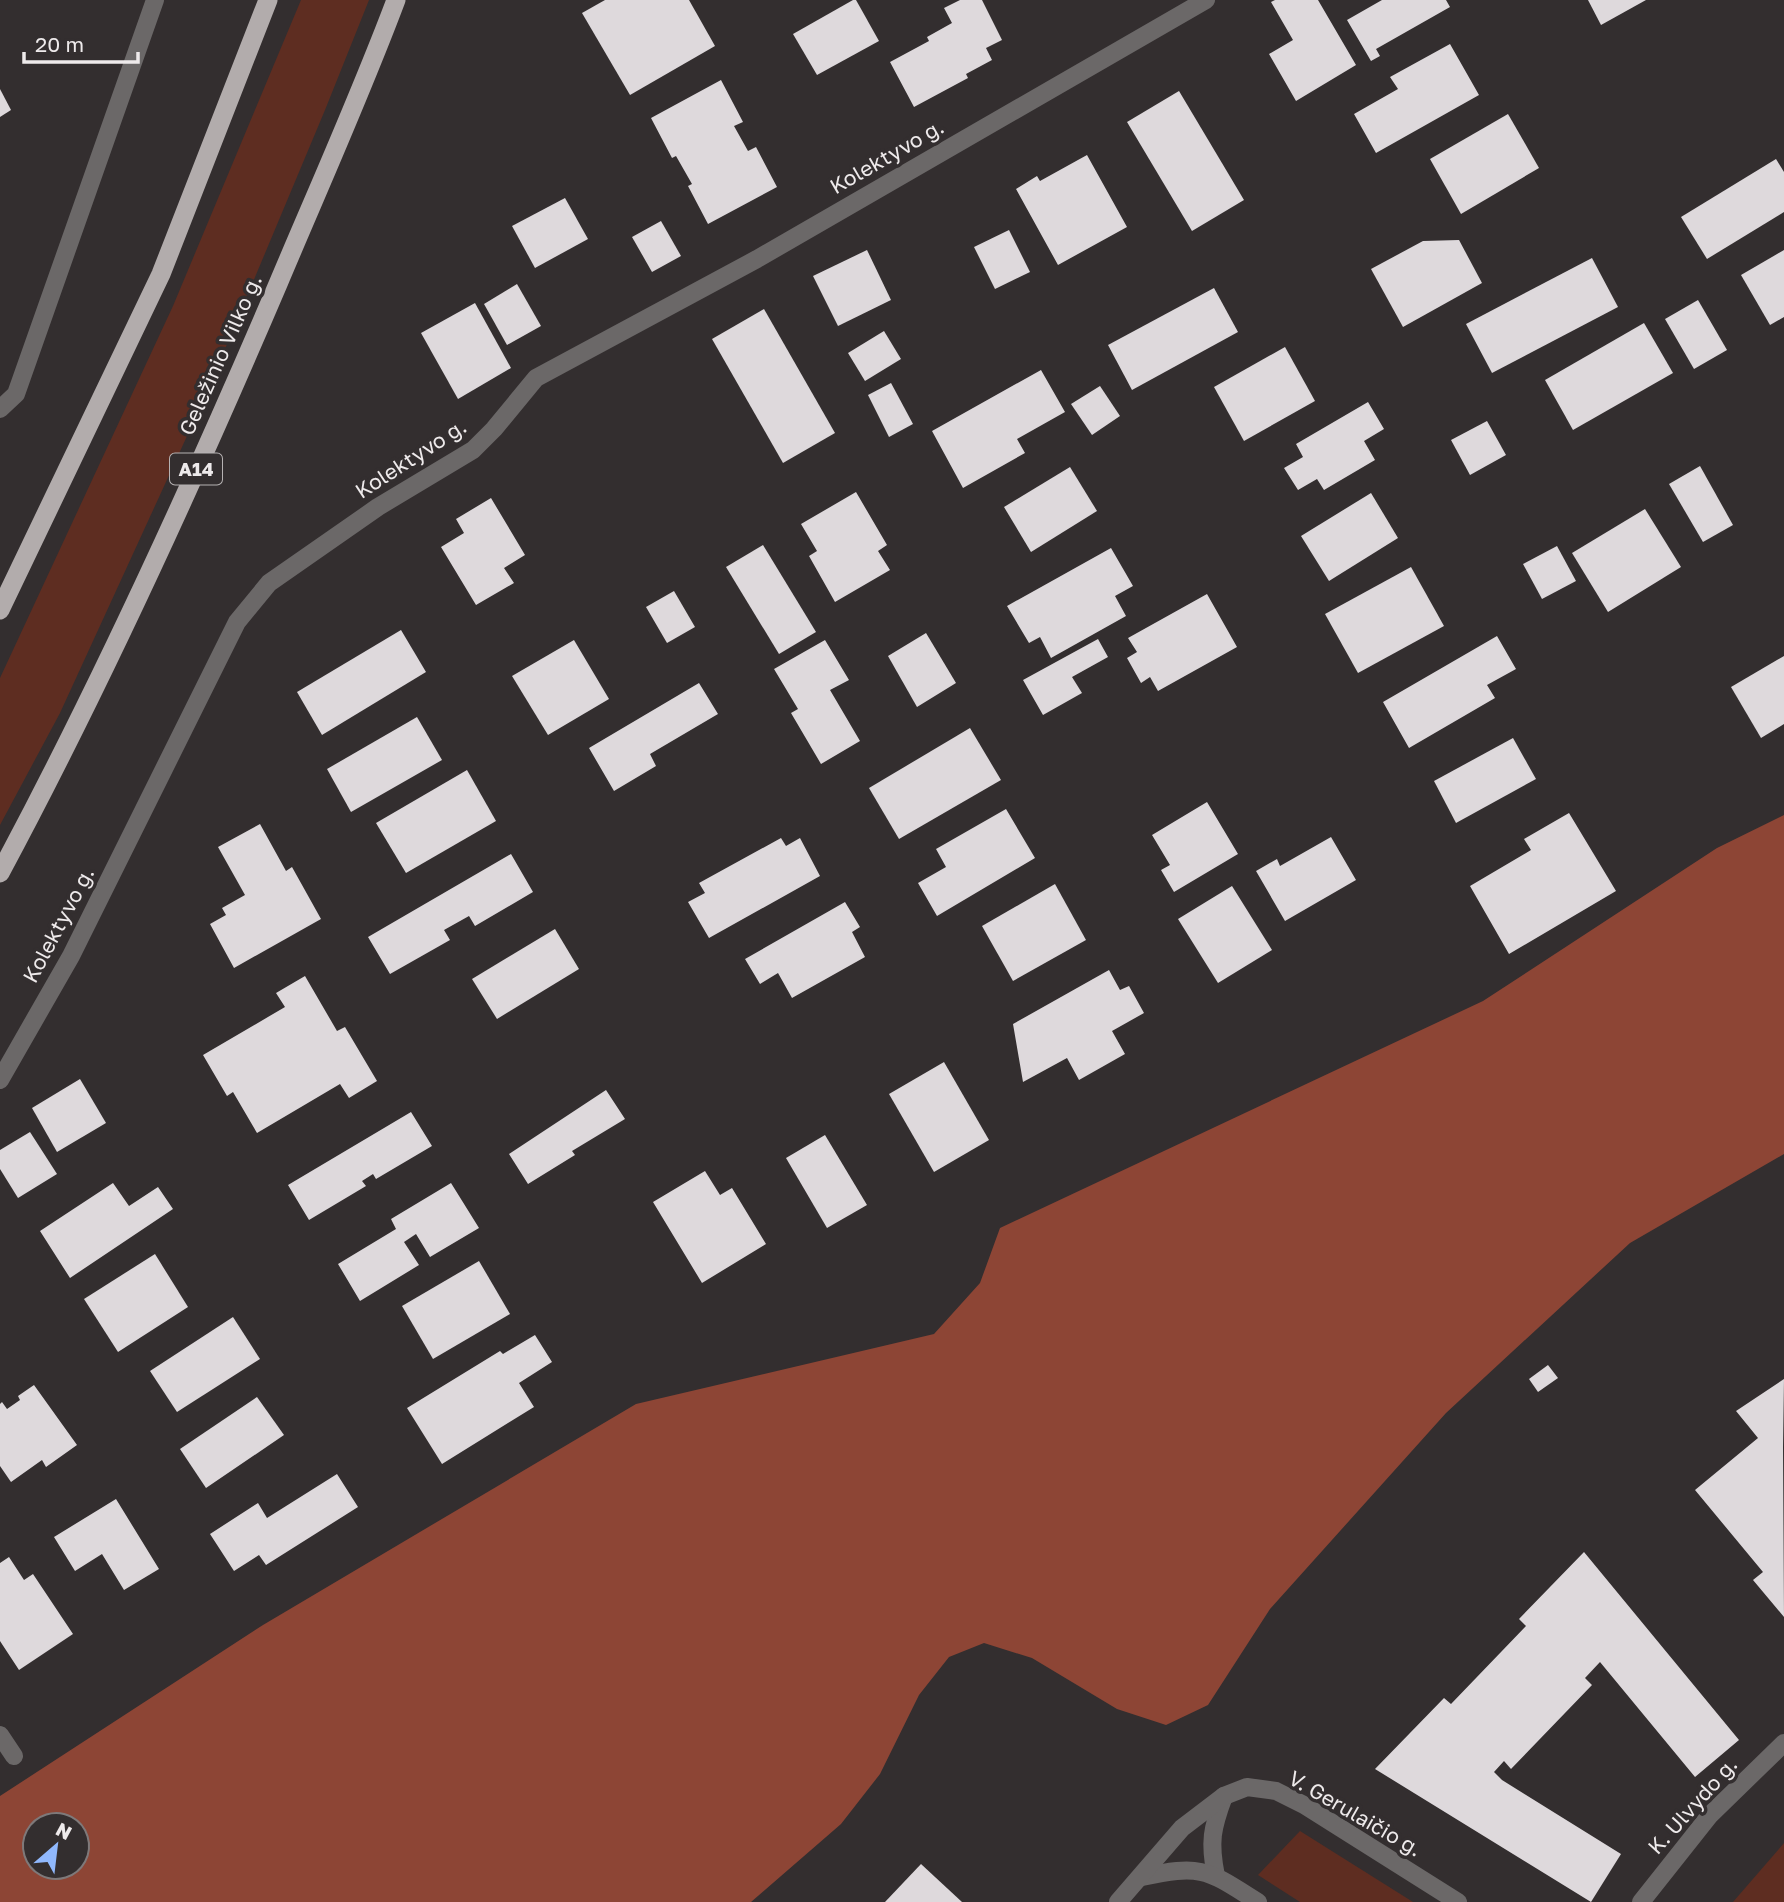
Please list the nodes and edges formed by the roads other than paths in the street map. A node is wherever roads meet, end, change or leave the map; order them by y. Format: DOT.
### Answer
graph roads {
  1 [pos="155,0"];
  2 [pos="253,0"];
  3 [pos="268,0"];
  4 [pos="396,0"];
  5 [pos="1206,0"];
  6 [pos="249,49"];
  7 [pos="0,409"];
  8 [pos="0,610"];
  9 [pos="0,873"];
  10 [pos="0,1080"];
  11 [pos="0,1735"];
  12 [pos="1784,1743"];
  13 [pos="14,1756"];
  14 [pos="1224,1796"];
  15 [pos="1216,1875"];
  16 [pos="1142,1877"];
  17 [pos="1118,1902"];
  18 [pos="1258,1902"];
  19 [pos="1458,1902"];
  20 [pos="1641,1902"];
  1 -- 7 [label="street"];
  2 -- 6 [label="highway"];
  3 -- 6 [label="highway"];
  4 -- 9 [label="highway, Geležinio Vilko g. / A14"];
  5 -- 10 [label="street, Kolektyvo g."];
  6 -- 8 [label="highway"];
  11 -- 13 [label="street"];
  12 -- 20 [label="street, K. Ulvydo g."];
  14 -- 15 [label="street"];
  14 -- 16 [label="street, V. Gerulaičio g."];
  14 -- 19 [label="street, V. Gerulaičio g."];
  15 -- 16 [label="street"];
  15 -- 18 [label="street"];
  16 -- 17 [label="street, V. Gerulaičio g."];
}
